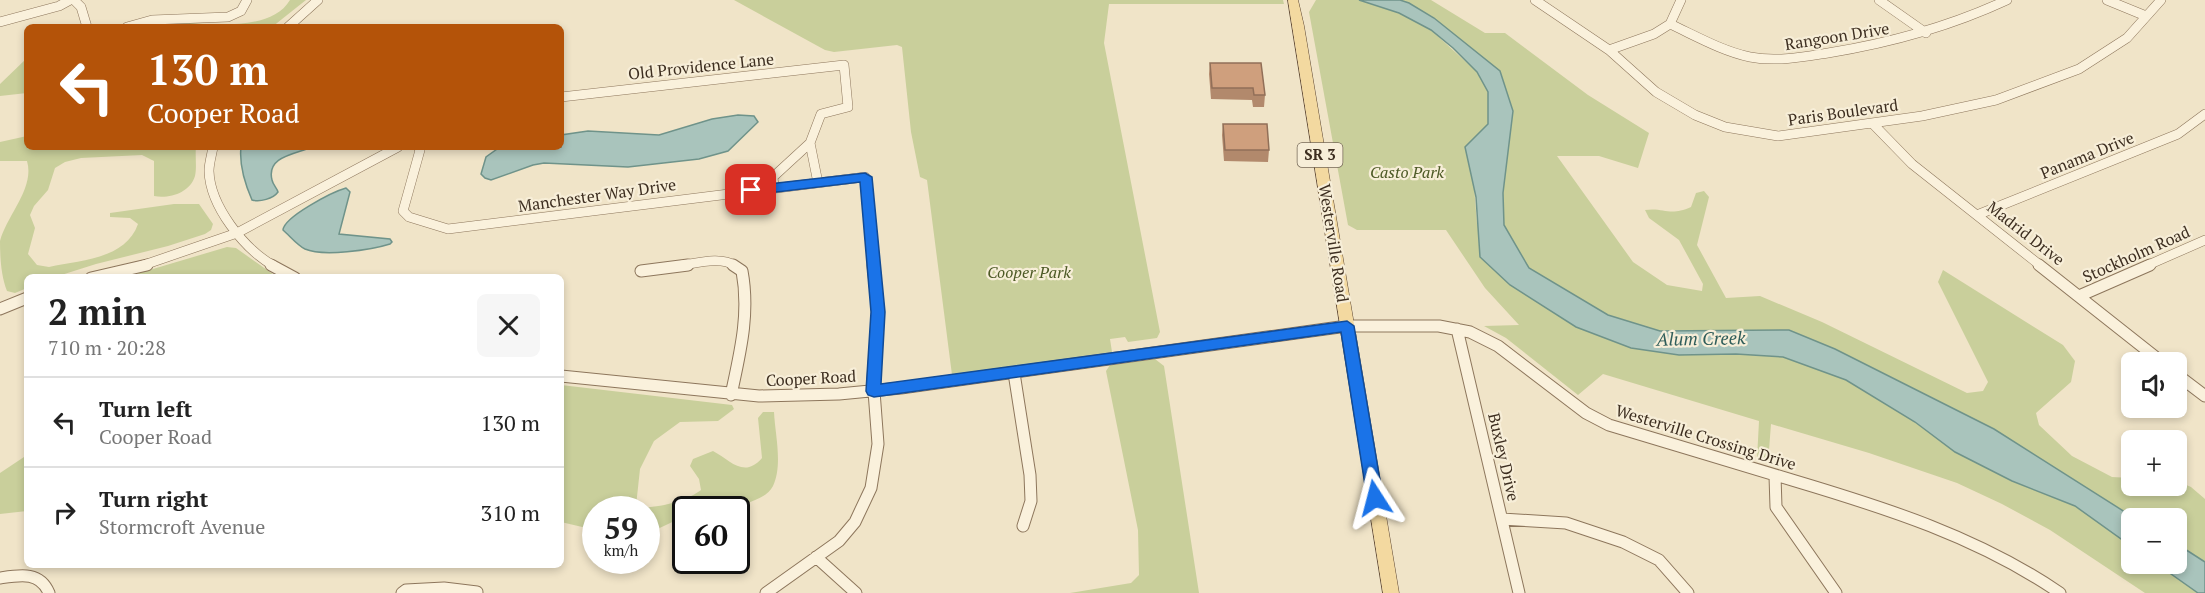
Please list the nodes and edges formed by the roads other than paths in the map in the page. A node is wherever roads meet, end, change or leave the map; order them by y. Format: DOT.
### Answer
graph roads {
  1 [pos="72,0"];
  2 [pos="247,0"];
  3 [pos="318,0"];
  4 [pos="1293,0"];
  5 [pos="1535,0"];
  6 [pos="1682,0"];
  7 [pos="1879,0"];
  8 [pos="2007,0"];
  9 [pos="2107,0"];
  10 [pos="2161,0"];
  11 [pos="2146,16"];
  12 [pos="0,22"];
  13 [pos="86,24"];
  14 [pos="138,24"];
  15 [pos="291,24"];
  16 [pos="1670,24"];
  17 [pos="1926,33"];
  18 [pos="1608,50"];
  19 [pos="564,97"];
  20 [pos="2205,114"];
  21 [pos="1873,124"];
  22 [pos="810,143"];
  23 [pos="212,150"];
  24 [pos="392,150"];
  25 [pos="420,150"];
  26 [pos="818,183"];
  27 [pos="774,187"];
  28 [pos="1977,215"];
  29 [pos="237,233"];
  30 [pos="2205,240"];
  31 [pos="641,271"];
  32 [pos="108,274"];
  33 [pos="288,274"];
  34 [pos="2079,296"];
  35 [pos="24,299"];
  36 [pos="0,309"];
  37 [pos="1347,326"];
  38 [pos="1457,329"];
  39 [pos="2149,352"];
  40 [pos="1014,373"];
  41 [pos="564,376"];
  42 [pos="2187,382"];
  43 [pos="874,391"];
  44 [pos="731,395"];
  45 [pos="2205,396"];
  46 [pos="1775,476"];
  47 [pos="1502,519"];
  48 [pos="1023,526"];
  49 [pos="816,557"];
  50 [pos="0,578"];
  51 [pos="48,588"];
  52 [pos="477,592"];
  53 [pos="402,593"];
  54 [pos="766,593"];
  55 [pos="856,593"];
  56 [pos="1391,593"];
  57 [pos="1519,593"];
  58 [pos="1688,593"];
  59 [pos="1836,593"];
  60 [pos="2060,593"];
  1 -- 12 [label="street"];
  1 -- 13 [label="street"];
  2 -- 14 [label="street"];
  3 -- 15 [label="street"];
  4 -- 37 [label="main road, Westerville Road / SR 3"];
  5 -- 18 [label="street, Paris Boulevard"];
  6 -- 16 [label="street"];
  7 -- 17 [label="street"];
  8 -- 17 [label="street, Rangoon Drive"];
  9 -- 11 [label="street"];
  10 -- 11 [label="street, Paris Boulevard"];
  11 -- 21 [label="street, Paris Boulevard"];
  16 -- 17 [label="street, Rangoon Drive"];
  16 -- 18 [label="street"];
  18 -- 21 [label="street, Paris Boulevard"];
  19 -- 22 [label="street, Old Providence Lane"];
  20 -- 28 [label="street, Panama Drive"];
  21 -- 28 [label="street, Madrid Drive"];
  22 -- 26 [label="street"];
  22 -- 27 [label="street"];
  23 -- 29 [label="street"];
  24 -- 29 [label="street"];
  25 -- 27 [label="street, Manchester Way Drive"];
  26 -- 27 [label="street, Manchester Way Drive"];
  26 -- 43 [label="street, Manchester Way Drive"];
  28 -- 34 [label="street, Madrid Drive"];
  29 -- 32 [label="street"];
  29 -- 33 [label="street"];
  30 -- 34 [label="street, Stockholm Road"];
  31 -- 44 [label="street"];
  34 -- 39 [label="street, Madrid Drive"];
  35 -- 36 [label="street"];
  37 -- 38 [label="street, Westerville Crossing Drive"];
  37 -- 40 [label="street, Cooper Road"];
  37 -- 56 [label="main road, Westerville Road / SR 3"];
  38 -- 46 [label="street, Westerville Crossing Drive"];
  38 -- 47 [label="street, Buxley Drive"];
  40 -- 43 [label="street, Cooper Road"];
  40 -- 48 [label="street"];
  41 -- 44 [label="street, Cooper Road"];
  42 -- 45 [label="street"];
  43 -- 44 [label="street, Cooper Road"];
  43 -- 49 [label="street"];
  46 -- 59 [label="street"];
  46 -- 60 [label="street, Westerville Crossing Drive"];
  47 -- 57 [label="street, Buxley Drive"];
  47 -- 58 [label="street"];
  49 -- 54 [label="street"];
  49 -- 55 [label="street"];
  50 -- 51 [label="street"];
  52 -- 53 [label="street"];
}
